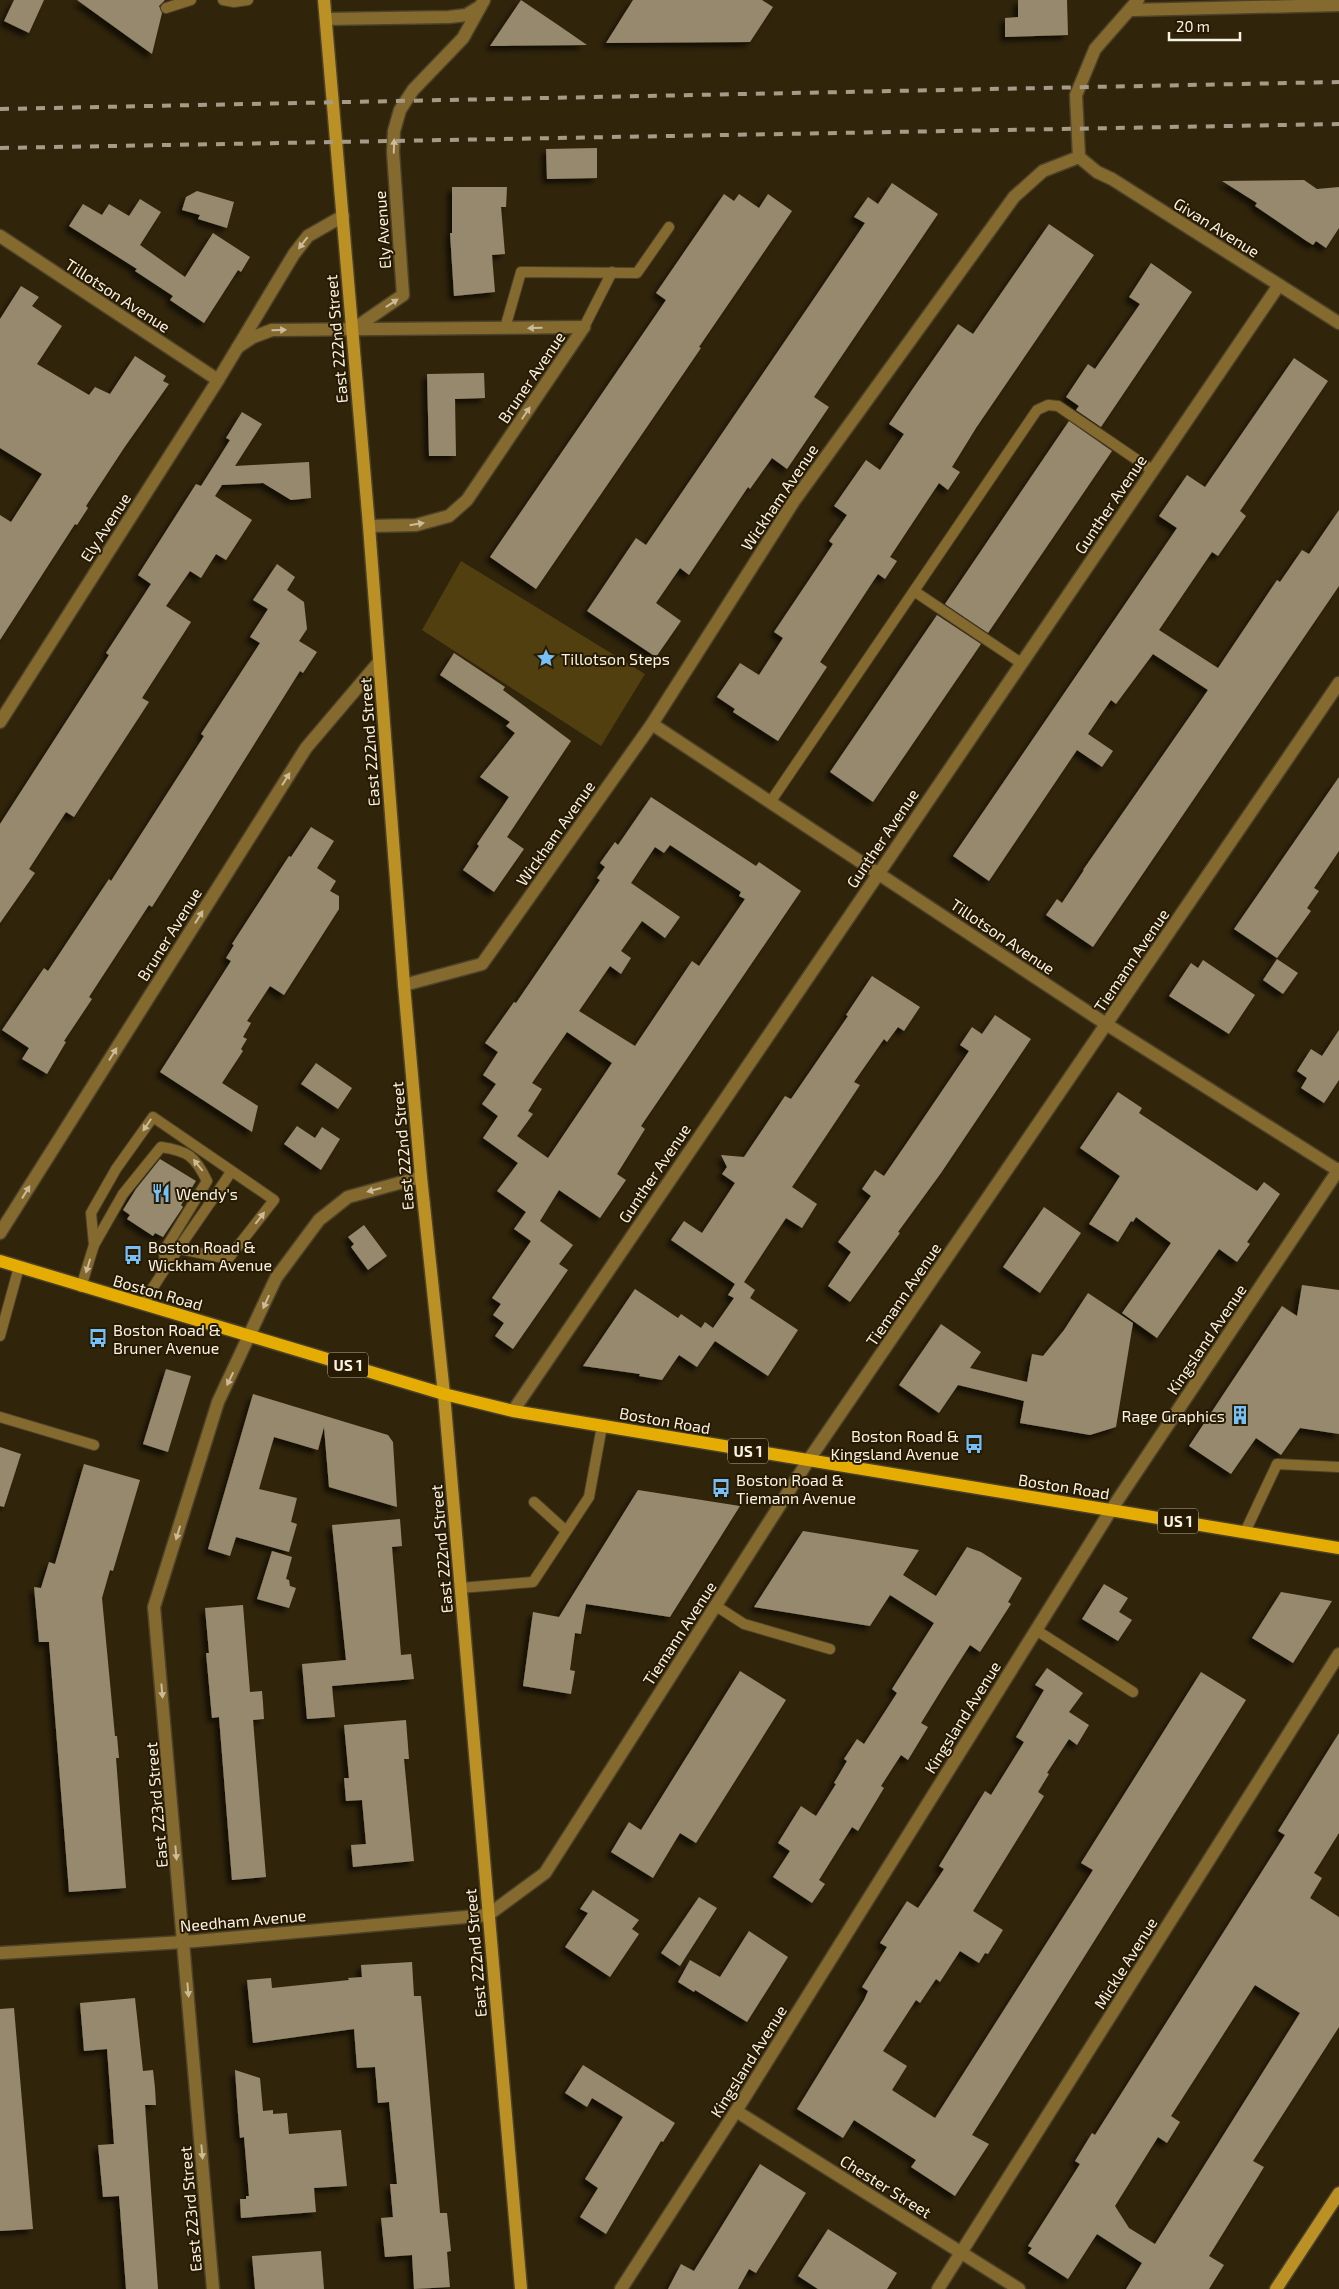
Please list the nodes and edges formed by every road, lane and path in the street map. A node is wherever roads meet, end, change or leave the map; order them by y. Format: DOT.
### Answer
graph roads {
  1 [pos="191,0"];
  2 [pos="223,0"];
  3 [pos="248,0"];
  4 [pos="324,0"];
  5 [pos="482,3"];
  6 [pos="1135,5"];
  7 [pos="1339,5"];
  8 [pos="166,8"];
  9 [pos="326,19"];
  10 [pos="1079,157"];
  11 [pos="343,216"];
  12 [pos="669,227"];
  13 [pos="0,236"];
  14 [pos="612,272"];
  15 [pos="1279,285"];
  16 [pos="1333,316"];
  17 [pos="1339,323"];
  18 [pos="584,327"];
  19 [pos="505,328"];
  20 [pos="352,330"];
  21 [pos="235,349"];
  22 [pos="218,380"];
  23 [pos="1152,470"];
  24 [pos="369,526"];
  25 [pos="914,591"];
  26 [pos="379,662"];
  27 [pos="1021,663"];
  28 [pos="1339,683"];
  29 [pos="0,722"];
  30 [pos="652,724"];
  31 [pos="771,802"];
  32 [pos="878,872"];
  33 [pos="404,985"];
  34 [pos="1106,1024"];
  35 [pos="1339,1170"];
  36 [pos="231,1172"];
  37 [pos="421,1177"];
  38 [pos="0,1233"];
  39 [pos="94,1245"];
  40 [pos="180,1249"];
  41 [pos="0,1262"];
  42 [pos="165,1266"];
  43 [pos="19,1267"];
  44 [pos="81,1287"];
  45 [pos="143,1304"];
  46 [pos="251,1335"];
  47 [pos="0,1336"];
  48 [pos="444,1394"];
  49 [pos="513,1411"];
  50 [pos="0,1417"];
  51 [pos="602,1426"];
  52 [pos="94,1445"];
  53 [pos="808,1461"];
  54 [pos="1339,1467"];
  55 [pos="534,1502"];
  56 [pos="1111,1510"];
  57 [pos="566,1532"];
  58 [pos="1245,1532"];
  59 [pos="1339,1548"];
  60 [pos="460,1588"];
  61 [pos="716,1606"];
  62 [pos="1036,1630"];
  63 [pos="830,1649"];
  64 [pos="1339,1654"];
  65 [pos="1132,1692"];
  66 [pos="488,1915"];
  67 [pos="184,1942"];
  68 [pos="0,1953"];
  69 [pos="736,2111"];
  70 [pos="1339,2194"];
  71 [pos="961,2252"];
  72 [pos="213,2289"];
  73 [pos="521,2289"];
  74 [pos="621,2289"];
  75 [pos="938,2289"];
  76 [pos="1019,2289"];
  77 [pos="1276,2289"];
  1 -- 8 [label="lane"];
  2 -- 3 [label="lane"];
  4 -- 9 [label="street, East 222nd Street"];
  5 -- 9 [label="street, Ely Avenue"];
  20 -- 5 [label="street, Ely Avenue, one-way"];
  6 -- 7 [label="street"];
  6 -- 10 [label="street"];
  9 -- 11 [label="street, East 222nd Street"];
  10 -- 15 [label="street, Givan Avenue"];
  10 -- 30 [label="street, Wickham Avenue"];
  11 -- 20 [label="street, East 222nd Street"];
  11 -- 21 [label="street, Ely Avenue, one-way"];
  12 -- 14 [label="lane"];
  13 -- 22 [label="street, Tillotson Avenue"];
  14 -- 18 [label="lane"];
  14 -- 19 [label="lane"];
  15 -- 16 [label="street, Givan Avenue"];
  15 -- 23 [label="street, Gunther Avenue"];
  16 -- 17 [label="street, Givan Avenue"];
  18 -- 19 [label="street, Bruner Avenue, one-way"];
  24 -- 18 [label="street, Bruner Avenue, one-way"];
  19 -- 20 [label="street, Bruner Avenue"];
  21 -- 20 [label="street, Ely Avenue, one-way"];
  20 -- 24 [label="street, East 222nd Street"];
  21 -- 22 [label="street, Ely Avenue"];
  22 -- 29 [label="street, Ely Avenue"];
  23 -- 25 [label="lane"];
  23 -- 27 [label="street, Gunther Avenue"];
  24 -- 26 [label="street, East 222nd Street"];
  25 -- 27 [label="lane"];
  25 -- 31 [label="lane"];
  26 -- 33 [label="street, East 222nd Street"];
  38 -- 26 [label="street, Bruner Avenue, one-way"];
  27 -- 32 [label="street, Gunther Avenue"];
  28 -- 34 [label="street, Tiemann Avenue"];
  30 -- 31 [label="street, Tillotson Avenue"];
  30 -- 33 [label="street, Wickham Avenue"];
  31 -- 32 [label="street, Tillotson Avenue"];
  32 -- 34 [label="street, Tillotson Avenue"];
  32 -- 49 [label="street, Gunther Avenue"];
  33 -- 37 [label="street, East 222nd Street"];
  34 -- 35 [label="street, Tillotson Avenue"];
  34 -- 53 [label="street, Tiemann Avenue"];
  35 -- 56 [label="street, Kingsland Avenue"];
  36 -- 39 [label="lane, one-way"];
  36 -- 40 [label="lane"];
  40 -- 36 [label="lane, one-way"];
  37 -- 46 [label="street, one-way"];
  37 -- 48 [label="street, East 222nd Street"];
  42 -- 39 [label="lane, one-way"];
  39 -- 44 [label="lane, one-way"];
  40 -- 42 [label="lane"];
  41 -- 43 [label="main road, Boston Road / US 1"];
  42 -- 45 [label="lane"];
  43 -- 44 [label="main road, Boston Road / US 1"];
  43 -- 47 [label="lane"];
  44 -- 45 [label="main road, Boston Road / US 1"];
  45 -- 46 [label="main road, Boston Road / US 1"];
  46 -- 48 [label="main road, Boston Road / US 1"];
  46 -- 67 [label="street, East 223rd Street, one-way"];
  48 -- 49 [label="main road, Boston Road / US 1"];
  48 -- 60 [label="street, East 222nd Street"];
  49 -- 51 [label="main road, Boston Road / US 1"];
  50 -- 52 [label="lane"];
  51 -- 53 [label="main road, Boston Road / US 1"];
  51 -- 57 [label="lane"];
  53 -- 56 [label="main road, Boston Road / US 1"];
  53 -- 61 [label="street, Tiemann Avenue"];
  54 -- 58 [label="lane"];
  55 -- 57 [label="lane"];
  56 -- 58 [label="main road, Boston Road / US 1"];
  56 -- 62 [label="street, Kingsland Avenue"];
  57 -- 60 [label="lane"];
  58 -- 59 [label="main road, Boston Road / US 1"];
  60 -- 66 [label="street, East 222nd Street"];
  61 -- 63 [label="lane"];
  61 -- 66 [label="street, Tiemann Avenue"];
  62 -- 65 [label="lane"];
  62 -- 69 [label="street, Kingsland Avenue"];
  64 -- 71 [label="street, Mickle Avenue"];
  66 -- 67 [label="street, Needham Avenue"];
  66 -- 73 [label="street, East 222nd Street"];
  67 -- 68 [label="street, Needham Avenue"];
  67 -- 72 [label="street, East 223rd Street, one-way"];
  69 -- 71 [label="street, Chester Street"];
  69 -- 74 [label="street, Kingsland Avenue"];
  70 -- 77 [label="street"];
  71 -- 75 [label="street, Mickle Avenue"];
  71 -- 76 [label="street, Chester Street"];
}
